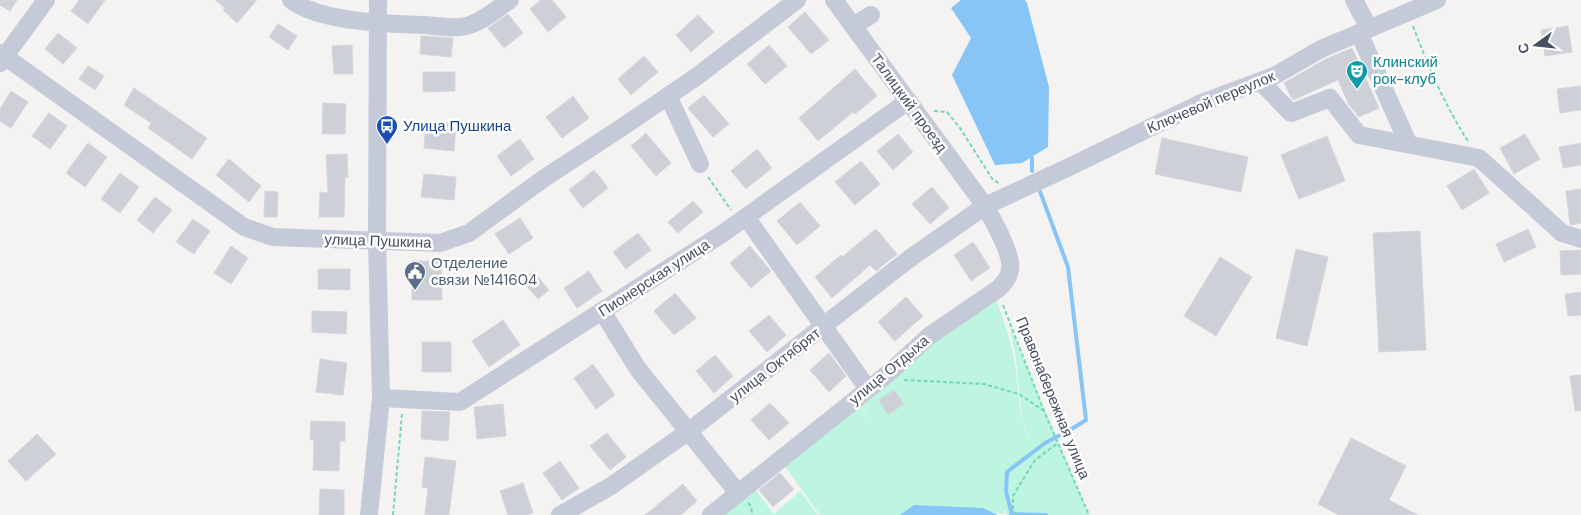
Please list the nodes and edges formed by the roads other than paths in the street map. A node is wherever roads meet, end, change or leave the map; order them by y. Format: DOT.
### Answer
graph roads {
  1 [pos="46,0"];
  2 [pos="290,0"];
  3 [pos="378,0"];
  4 [pos="510,0"];
  5 [pos="797,0"];
  6 [pos="834,0"];
  7 [pos="1354,0"];
  8 [pos="1437,0"];
  9 [pos="871,14"];
  10 [pos="377,23"];
  11 [pos="853,26"];
  12 [pos="1364,30"];
  13 [pos="1,58"];
  14 [pos="1261,82"];
  15 [pos="668,96"];
  16 [pos="912,106"];
  17 [pos="1408,143"];
  18 [pos="700,164"];
  19 [pos="985,206"];
  20 [pos="742,220"];
  21 [pos="1581,239"];
  22 [pos="378,240"];
  23 [pos="602,311"];
  24 [pos="824,327"];
  25 [pos="868,388"];
  26 [pos="381,398"];
  27 [pos="690,431"];
  28 [pos="738,493"];
  29 [pos="369,515"];
  30 [pos="560,515"];
  31 [pos="711,515"];
  1 -- 13 [label="street"];
  2 -- 10 [label="street"];
  3 -- 10 [label="street"];
  4 -- 10 [label="street"];
  5 -- 15 [label="street, улица Пушкина"];
  6 -- 11 [label="street, Талицкий проезд"];
  7 -- 12 [label="street"];
  8 -- 12 [label="street, Ключевой переулок"];
  9 -- 11 [label="street"];
  10 -- 22 [label="street"];
  11 -- 16 [label="street, Талицкий проезд"];
  12 -- 14 [label="street, Ключевой переулок"];
  12 -- 17 [label="street"];
  13 -- 22 [label="street, улица Пушкина"];
  14 -- 17 [label="street"];
  14 -- 19 [label="street, Ключевой переулок"];
  15 -- 18 [label="street"];
  15 -- 22 [label="street, улица Пушкина"];
  16 -- 19 [label="street, Талицкий проезд"];
  16 -- 20 [label="street, Пионерская улица"];
  17 -- 21 [label="street"];
  19 -- 24 [label="street, улица Октябрят"];
  19 -- 25 [label="street, улица Отдыха"];
  20 -- 23 [label="street, Пионерская улица"];
  20 -- 24 [label="street"];
  22 -- 26 [label="street"];
  23 -- 26 [label="street, Пионерская улица"];
  23 -- 27 [label="street"];
  24 -- 25 [label="street"];
  24 -- 27 [label="street, улица Октябрят"];
  25 -- 28 [label="street, улица Отдыха"];
  26 -- 29 [label="street"];
  27 -- 28 [label="street"];
  27 -- 30 [label="street, улица Октябрят"];
  28 -- 31 [label="street, улица Отдыха"];
}
